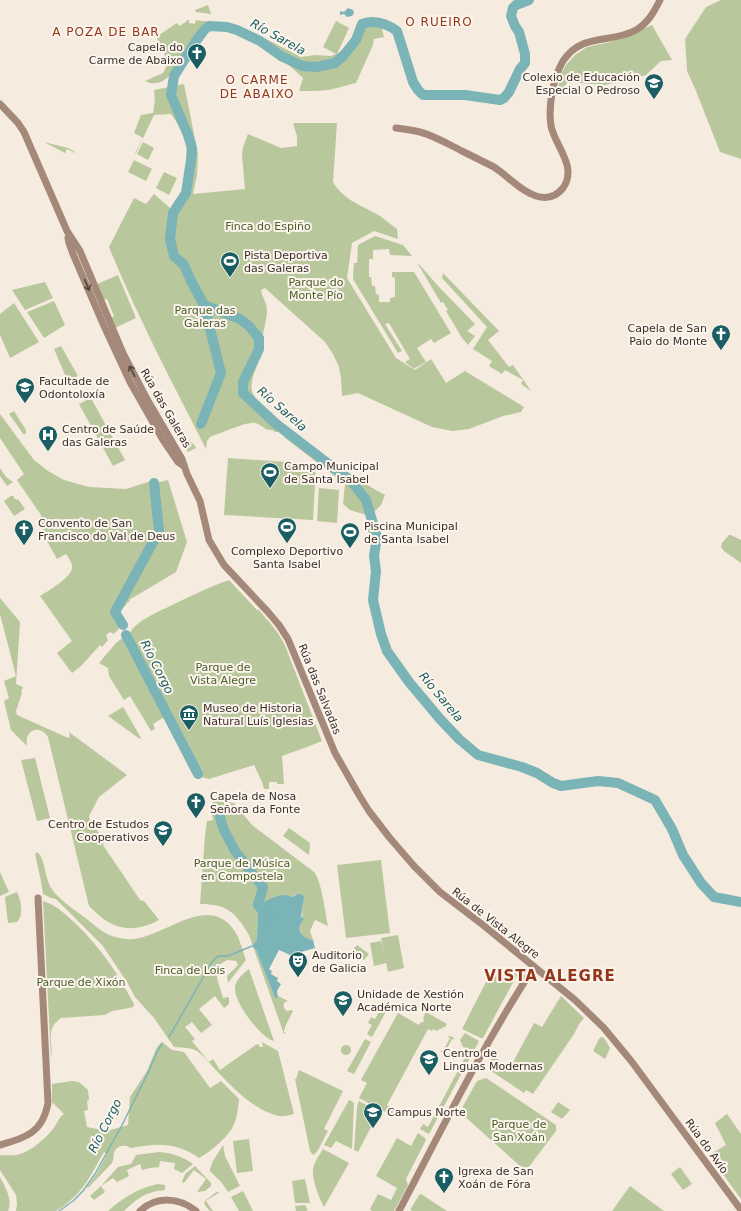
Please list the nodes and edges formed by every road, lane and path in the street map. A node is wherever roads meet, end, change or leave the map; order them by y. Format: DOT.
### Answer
graph roads {
  1 [pos="660,0"];
  2 [pos="0,104"];
  3 [pos="396,128"];
  4 [pos="68,236"];
  5 [pos="184,466"];
  6 [pos="374,818"];
  7 [pos="38,898"];
  8 [pos="534,967"];
  9 [pos="656,1094"];
  10 [pos="0,1145"];
  11 [pos="741,1210"];
  12 [pos="140,1211"];
  13 [pos="196,1211"];
  14 [pos="399,1211"];
  1 -- 3 [label="main road"];
  2 -- 4 [label="main road, Rúa das Galeras"];
  5 -- 4 [label="main road, Rúa das Galeras, one-way"];
  4 -- 5 [label="main road, Rúa das Galeras, one-way"];
  5 -- 6 [label="main road, Rúa das Salvadas"];
  6 -- 8 [label="main road, Rúa de Vista Alegre"];
  7 -- 10 [label="main road"];
  8 -- 9 [label="main road, Rúa de Vista Alegre"];
  8 -- 14 [label="main road"];
  9 -- 11 [label="main road, Rúa do Avío"];
  12 -- 13 [label="main road"];
}
